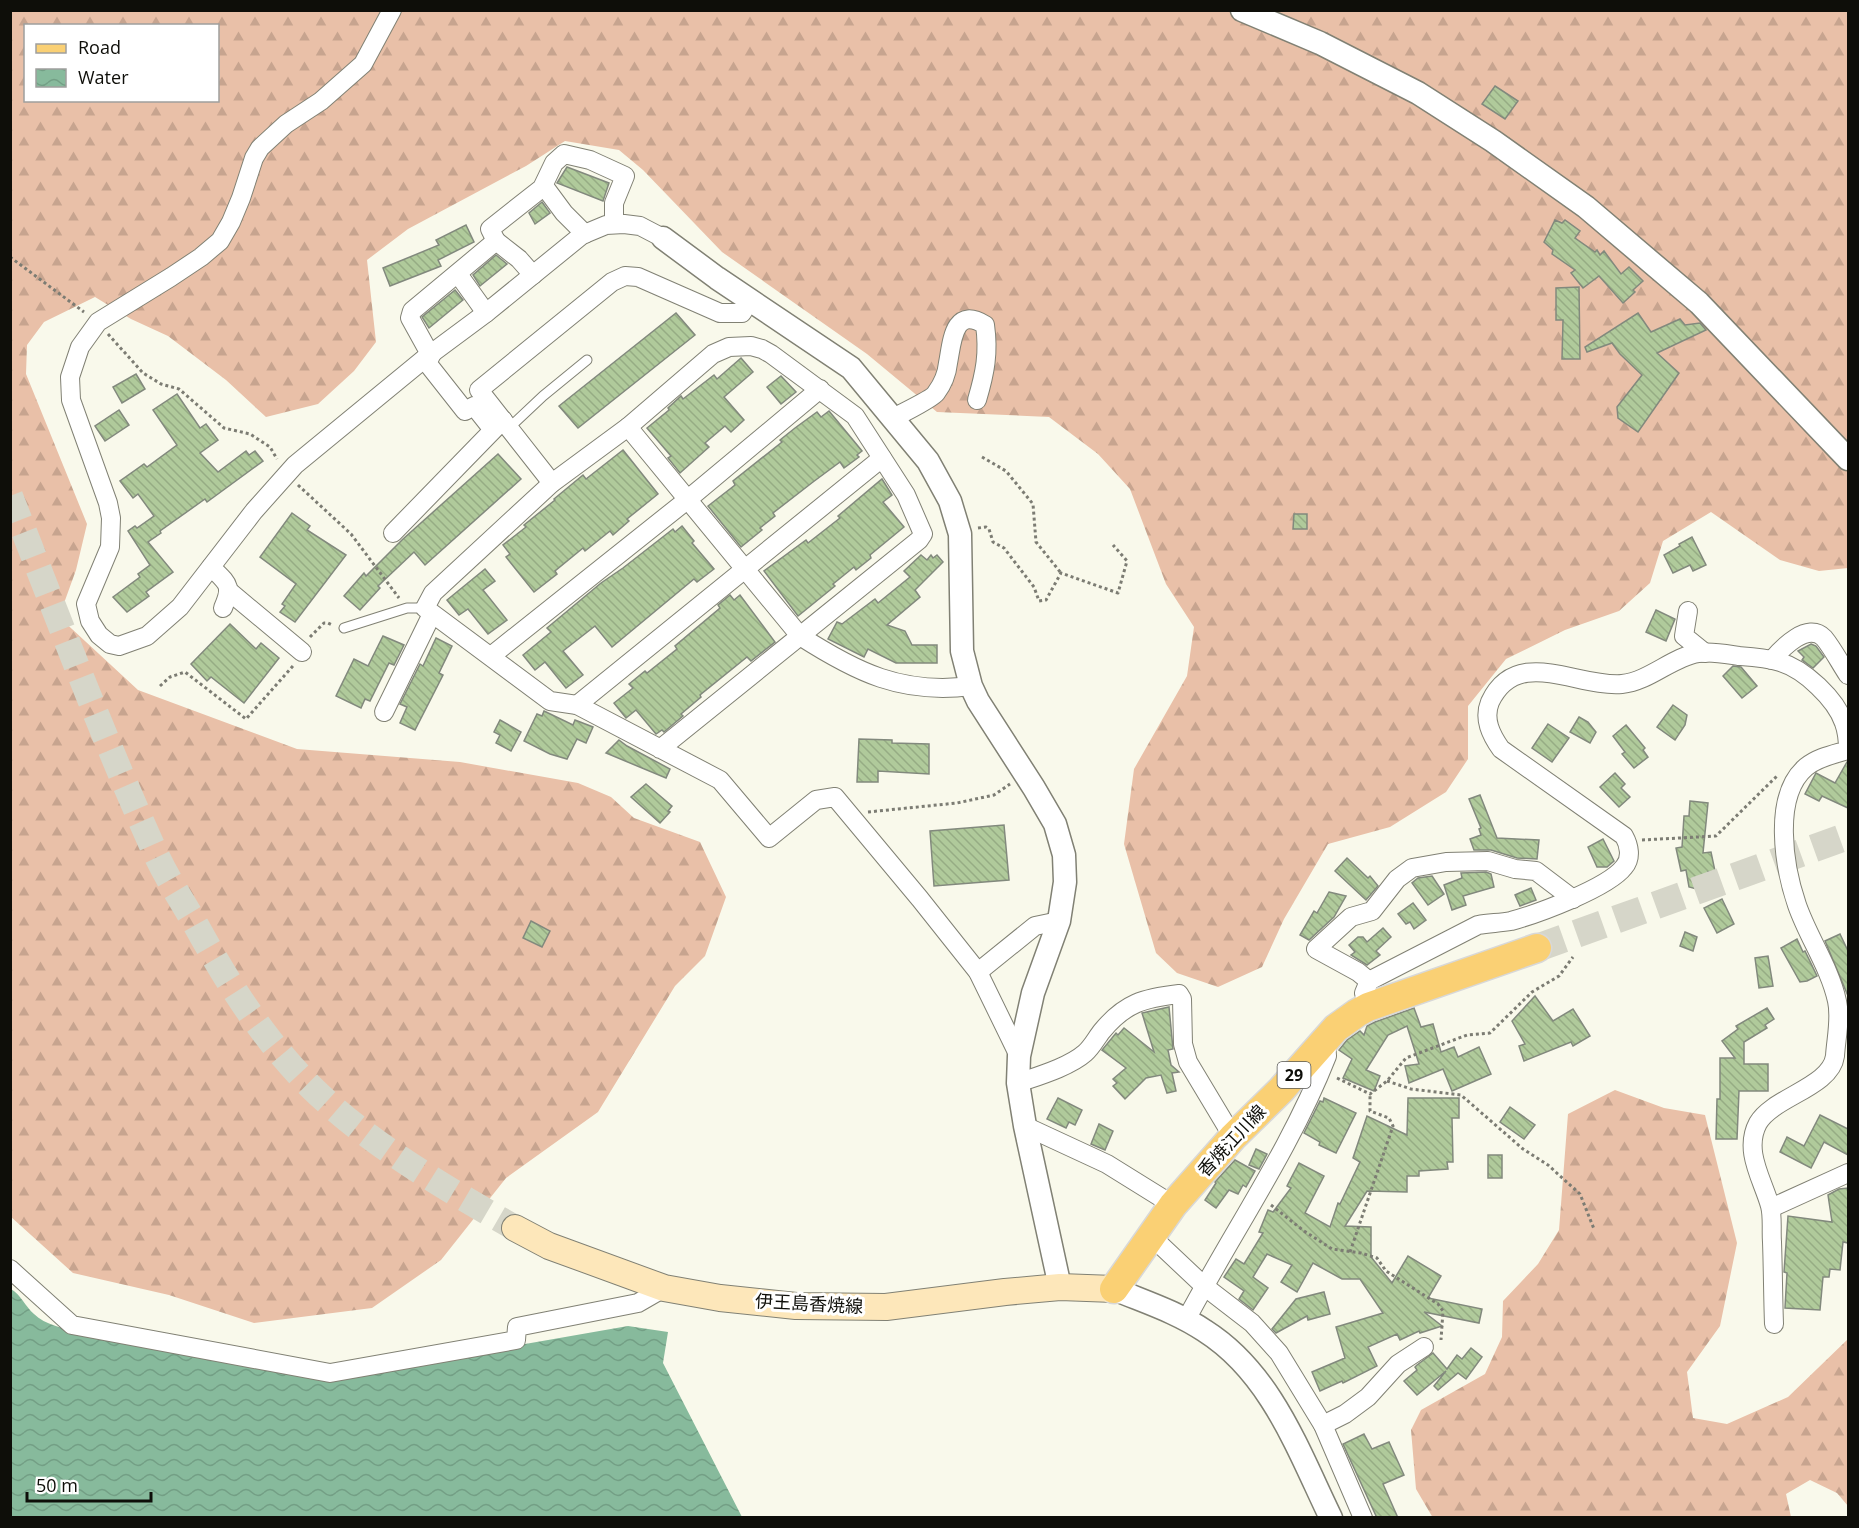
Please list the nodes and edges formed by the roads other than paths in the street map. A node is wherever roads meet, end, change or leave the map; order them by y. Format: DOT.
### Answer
graph roads {
  1 [pos="392,10"];
  2 [pos="1242,10"];
  3 [pos="544,186"];
  4 [pos="614,225"];
  5 [pos="585,234"];
  6 [pos="663,238"];
  7 [pos="496,241"];
  8 [pos="458,274"];
  9 [pos="534,274"];
  10 [pos="750,300"];
  11 [pos="486,313"];
  12 [pos="428,358"];
  13 [pos="587,360"];
  14 [pos="820,389"];
  15 [pos="977,400"];
  16 [pos="892,418"];
  17 [pos="502,426"];
  18 [pos="628,427"];
  19 [pos="882,458"];
  20 [pos="1848,459"];
  21 [pos="552,483"];
  22 [pos="687,500"];
  23 [pos="393,533"];
  24 [pos="211,567"];
  25 [pos="743,569"];
  26 [pos="422,610"];
  27 [pos="1688,610"];
  28 [pos="344,628"];
  29 [pos="800,636"];
  30 [pos="299,650"];
  31 [pos="1705,653"];
  32 [pos="491,656"];
  33 [pos="1772,660"];
  34 [pos="1848,675"];
  35 [pos="971,686"];
  36 [pos="578,705"];
  37 [pos="384,711"];
  38 [pos="660,750"];
  39 [pos="1573,899"];
  40 [pos="1059,921"];
  41 [pos="1537,948"];
  42 [pos="978,972"];
  43 [pos="1369,994"];
  44 [pos="1326,1039"];
  45 [pos="1019,1056"];
  46 [pos="1018,1083"];
  47 [pos="1025,1126"];
  48 [pos="1233,1137"];
  49 [pos="1848,1173"];
  50 [pos="1173,1205"];
  51 [pos="1771,1208"];
  52 [pos="515,1228"];
  53 [pos="1151,1236"];
  54 [pos="10,1269"];
  55 [pos="1204,1286"];
  56 [pos="1060,1287"];
  57 [pos="664,1288"];
  58 [pos="1114,1289"];
  59 [pos="1186,1320"];
  60 [pos="1774,1324"];
  61 [pos="1424,1347"];
  62 [pos="1323,1425"];
  63 [pos="1331,1518"];
  64 [pos="1363,1518"];
  1 -- 24 [label="street"];
  2 -- 20 [label="street"];
  3 -- 4 [label="street"];
  3 -- 5 [label="street"];
  3 -- 7 [label="street"];
  4 -- 5 [label="street"];
  4 -- 6 [label="street"];
  5 -- 9 [label="street"];
  6 -- 10 [label="street"];
  7 -- 8 [label="street"];
  7 -- 9 [label="street"];
  8 -- 11 [label="street"];
  8 -- 12 [label="street"];
  9 -- 11 [label="street"];
  10 -- 16 [label="street"];
  10 -- 17 [label="street"];
  11 -- 12 [label="street"];
  12 -- 17 [label="street"];
  12 -- 24 [label="street"];
  13 -- 17 [label="lane"];
  14 -- 18 [label="street"];
  14 -- 19 [label="street"];
  14 -- 22 [label="street"];
  15 -- 16 [label="street"];
  16 -- 35 [label="street"];
  17 -- 21 [label="street"];
  17 -- 23 [label="street"];
  18 -- 21 [label="street"];
  18 -- 22 [label="street"];
  19 -- 25 [label="street"];
  19 -- 29 [label="street"];
  21 -- 26 [label="street"];
  22 -- 25 [label="street"];
  22 -- 32 [label="street"];
  24 -- 30 [label="street"];
  25 -- 29 [label="street"];
  25 -- 36 [label="street"];
  26 -- 28 [label="lane"];
  26 -- 32 [label="street"];
  26 -- 37 [label="street"];
  27 -- 31 [label="street"];
  29 -- 35 [label="street"];
  29 -- 38 [label="street"];
  31 -- 33 [label="street"];
  31 -- 39 [label="street"];
  32 -- 36 [label="street"];
  33 -- 34 [label="street"];
  33 -- 51 [label="street"];
  35 -- 40 [label="street"];
  36 -- 38 [label="street"];
  38 -- 42 [label="street"];
  39 -- 43 [label="street"];
  39 -- 43 [label="street"];
  40 -- 42 [label="street"];
  40 -- 45 [label="street"];
  41 -- 43 [label="main road, 香焼江川線 / 29"];
  42 -- 45 [label="street"];
  43 -- 44 [label="main road, 香焼江川線 / 29"];
  44 -- 48 [label="main road, 香焼江川線 / 29"];
  44 -- 55 [label="street"];
  45 -- 46 [label="street"];
  46 -- 47 [label="street"];
  46 -- 48 [label="street"];
  47 -- 50 [label="street"];
  47 -- 56 [label="street"];
  48 -- 50 [label="main road, 香焼江川線 / 29"];
  49 -- 51 [label="street"];
  50 -- 53 [label="main road, 香焼江川線 / 29"];
  51 -- 60 [label="street"];
  52 -- 57 [label="main road, 伊王島香焼線"];
  53 -- 55 [label="street"];
  53 -- 58 [label="main road, 香焼江川線 / 29"];
  54 -- 57 [label="street"];
  55 -- 59 [label="street"];
  55 -- 62 [label="street"];
  56 -- 57 [label="main road, 伊王島香焼線"];
  56 -- 58 [label="main road, 伊王島香焼線"];
  58 -- 59 [label="street"];
  59 -- 63 [label="street"];
  61 -- 62 [label="street"];
  62 -- 64 [label="street"];
}
